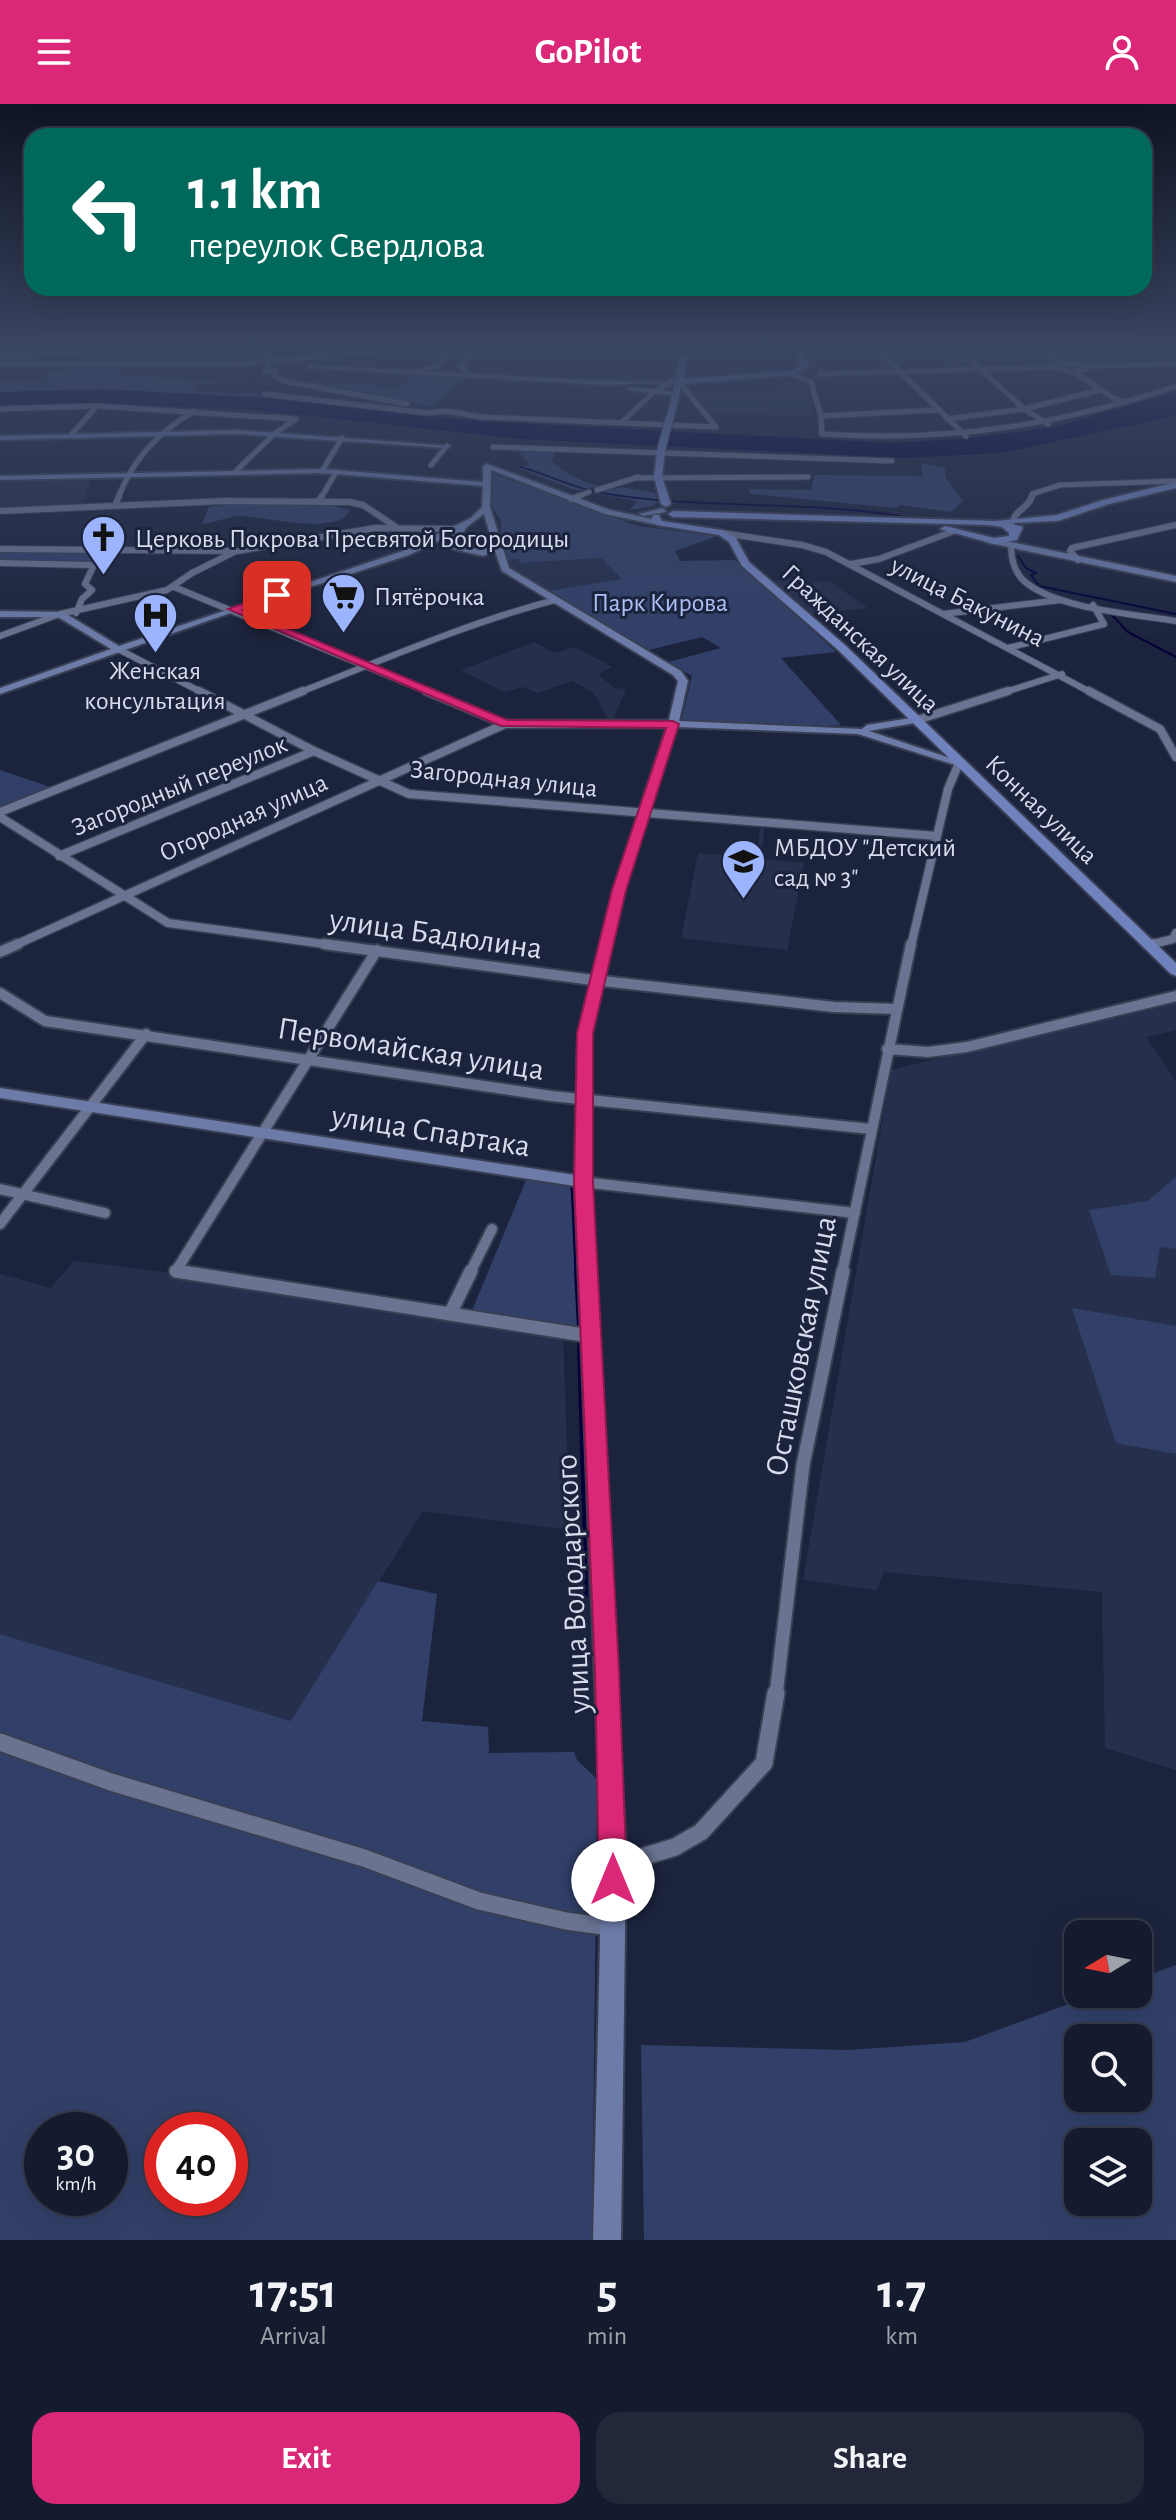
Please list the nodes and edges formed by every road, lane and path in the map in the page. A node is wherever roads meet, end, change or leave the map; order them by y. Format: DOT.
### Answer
graph roads {
  1 [pos="146,445"];
  2 [pos="263,445"];
  3 [pos="338,445"];
  4 [pos="430,445"];
  5 [pos="663,445"];
  6 [pos="447,446"];
  7 [pos="493,447"];
  8 [pos="661,452"];
  9 [pos="892,461"];
  10 [pos="431,465"];
  11 [pos="322,471"];
  12 [pos="235,472"];
  13 [pos="336,472"];
  14 [pos="658,474"];
  15 [pos="126,475"];
  16 [pos="808,477"];
  17 [pos="0,478"];
  18 [pos="1176,483"];
  19 [pos="484,484"];
  20 [pos="1153,486"];
  21 [pos="571,499"];
  22 [pos="318,502"];
  23 [pos="115,506"];
  24 [pos="486,507"];
  25 [pos="0,511"];
  26 [pos="608,512"];
  27 [pos="671,514"];
  28 [pos="725,514"];
  29 [pos="492,524"];
  30 [pos="1176,525"];
  31 [pos="462,527"];
  32 [pos="957,527"];
  33 [pos="397,528"];
  34 [pos="719,533"];
  35 [pos="1013,533"];
  36 [pos="741,540"];
  37 [pos="0,549"];
  38 [pos="238,551"];
  39 [pos="498,554"];
  40 [pos="1078,560"];
  41 [pos="0,563"];
  42 [pos="850,565"];
  43 [pos="1176,579"];
  44 [pos="174,587"];
  45 [pos="1066,599"];
  46 [pos="555,600"];
  47 [pos="1093,605"];
  48 [pos="233,609"];
  49 [pos="76,611"];
  50 [pos="0,614"];
  51 [pos="60,614"];
  52 [pos="942,614"];
  53 [pos="1176,621"];
  54 [pos="71,622"];
  55 [pos="0,636"];
  56 [pos="1008,648"];
  57 [pos="118,649"];
  58 [pos="367,666"];
  59 [pos="1062,674"];
  60 [pos="0,691"];
  61 [pos="244,715"];
  62 [pos="917,720"];
  63 [pos="505,724"];
  64 [pos="673,724"];
  65 [pos="886,732"];
  66 [pos="314,751"];
  67 [pos="938,751"];
  68 [pos="1176,757"];
  69 [pos="959,763"];
  70 [pos="377,781"];
  71 [pos="642,813"];
  72 [pos="0,815"];
  73 [pos="937,836"];
  74 [pos="59,856"];
  75 [pos="121,896"];
  76 [pos="1176,933"];
  77 [pos="1149,945"];
  78 [pos="377,950"];
  79 [pos="0,952"];
  80 [pos="1176,971"];
  81 [pos="596,981"];
  82 [pos="0,993"];
  83 [pos="1176,996"];
  84 [pos="896,1009"];
  85 [pos="146,1034"];
  86 [pos="887,1049"];
  87 [pos="309,1059"];
  88 [pos="0,1093"];
  89 [pos="583,1098"];
  90 [pos="93,1107"];
  91 [pos="871,1129"];
  92 [pos="262,1133"];
  93 [pos="583,1182"];
  94 [pos="0,1189"];
  95 [pos="26,1194"];
  96 [pos="105,1213"];
  97 [pos="855,1213"];
  98 [pos="0,1224"];
  99 [pos="492,1229"];
  100 [pos="450,1314"];
  101 [pos="590,1336"];
  102 [pos="0,1742"];
  103 [pos="614,1857"];
  104 [pos="611,1927"];
  105 [pos="607,2240"];
  1 -- 15 [label="street"];
  2 -- 12 [label="street"];
  3 -- 11 [label="street"];
  4 -- 6 [label="street"];
  5 -- 8 [label="main road, bridge"];
  6 -- 10 [label="street"];
  7 -- 8 [label="street"];
  8 -- 9 [label="street"];
  8 -- 14 [label="main road"];
  11 -- 12 [label="street"];
  11 -- 13 [label="street"];
  12 -- 15 [label="street"];
  13 -- 19 [label="street"];
  13 -- 22 [label="street"];
  14 -- 16 [label="street"];
  14 -- 21 [label="street"];
  14 -- 27 [label="main road"];
  15 -- 17 [label="street"];
  15 -- 23 [label="street"];
  18 -- 20 [label="main road"];
  19 -- 21 [label="street"];
  19 -- 24 [label="street"];
  20 -- 35 [label="main road"];
  20 -- 35 [label="street"];
  21 -- 26 [label="street"];
  22 -- 23 [label="street"];
  22 -- 33 [label="street"];
  23 -- 25 [label="street"];
  24 -- 29 [label="street"];
  24 -- 31 [label="street"];
  26 -- 27 [label="street"];
  26 -- 27 [label="street"];
  27 -- 28 [label="main road"];
  27 -- 28 [label="main road"];
  27 -- 34 [label="main road"];
  27 -- 34 [label="main road, Гражданская улица"];
  28 -- 32 [label="main road"];
  29 -- 31 [label="street"];
  29 -- 39 [label="street"];
  30 -- 40 [label="street"];
  31 -- 33 [label="street"];
  31 -- 39 [label="street, улица Володарского"];
  31 -- 48 [label="street"];
  32 -- 35 [label="main road"];
  32 -- 35 [label="main road"];
  32 -- 42 [label="street"];
  33 -- 38 [label="street"];
  34 -- 36 [label="main road, Гражданская улица"];
  35 -- 40 [label="street"];
  35 -- 45 [label="street"];
  36 -- 42 [label="street, улица Бакунина"];
  36 -- 62 [label="main road, Гражданская улица"];
  37 -- 38 [label="street"];
  38 -- 44 [label="street"];
  39 -- 46 [label="street, улица Володарского"];
  40 -- 43 [label="street"];
  41 -- 49 [label="street"];
  42 -- 52 [label="street, улица Бакунина"];
  44 -- 48 [label="street"];
  44 -- 49 [label="street"];
  45 -- 47 [label="street"];
  45 -- 52 [label="street"];
  46 -- 58 [label="street"];
  46 -- 64 [label="street, улица Володарского"];
  47 -- 53 [label="street"];
  47 -- 56 [label="street"];
  48 -- 57 [label="street"];
  48 -- 58 [label="street"];
  49 -- 51 [label="street"];
  49 -- 54 [label="street"];
  50 -- 51 [label="street"];
  51 -- 54 [label="street, Загородная улица"];
  51 -- 55 [label="street"];
  52 -- 56 [label="street, улица Бакунина"];
  54 -- 57 [label="street, Загородная улица"];
  56 -- 59 [label="street, улица Бакунина"];
  57 -- 60 [label="street"];
  57 -- 61 [label="street, Загородная улица"];
  58 -- 61 [label="street"];
  58 -- 63 [label="street"];
  59 -- 62 [label="street"];
  59 -- 68 [label="street, улица Бакунина"];
  61 -- 66 [label="street, Загородная улица"];
  61 -- 72 [label="street"];
  62 -- 65 [label="street"];
  62 -- 67 [label="main road, Гражданская улица"];
  63 -- 64 [label="street"];
  63 -- 70 [label="street, Огородная улица"];
  64 -- 65 [label="street"];
  64 -- 71 [label="street, улица Володарского"];
  65 -- 67 [label="street"];
  66 -- 70 [label="street, Загородная улица"];
  66 -- 74 [label="street, Загородный переулок"];
  67 -- 69 [label="main road, Гражданская улица"];
  69 -- 73 [label="street, Осташковская улица"];
  69 -- 77 [label="main road, Конная улица"];
  70 -- 71 [label="street, Загородная улица"];
  70 -- 75 [label="street, Огородная улица"];
  71 -- 73 [label="street, Загородная улица"];
  71 -- 81 [label="street, улица Володарского"];
  72 -- 74 [label="street, улица Бадюлина"];
  73 -- 84 [label="street, Осташковская улица"];
  74 -- 75 [label="street, улица Бадюлина"];
  75 -- 78 [label="street, улица Бадюлина"];
  75 -- 79 [label="street, Огородная улица"];
  76 -- 77 [label="street"];
  77 -- 80 [label="main road, Конная улица"];
  78 -- 81 [label="street, улица Бадюлина"];
  78 -- 87 [label="street"];
  81 -- 84 [label="street, улица Бадюлина"];
  81 -- 89 [label="street, улица Володарского"];
  82 -- 85 [label="street, Первомайская улица"];
  83 -- 86 [label="street"];
  84 -- 86 [label="street, Осташковская улица"];
  85 -- 87 [label="street, Первомайская улица"];
  85 -- 90 [label="street"];
  86 -- 91 [label="street, Осташковская улица"];
  87 -- 89 [label="street, Первомайская улица"];
  87 -- 92 [label="street"];
  88 -- 90 [label="street, улица Спартака"];
  89 -- 91 [label="street, Первомайская улица"];
  89 -- 93 [label="street, улица Володарского"];
  90 -- 92 [label="street, улица Спартака"];
  90 -- 95 [label="street"];
  91 -- 97 [label="street, Осташковская улица"];
  92 -- 93 [label="street, улица Спартака"];
  92 -- 100 [label="street"];
  93 -- 97 [label="street, улица Спартака"];
  93 -- 101 [label="street, улица Володарского"];
  94 -- 95 [label="street"];
  95 -- 96 [label="street"];
  95 -- 98 [label="street"];
  97 -- 103 [label="street, Осташковская улица"];
  99 -- 100 [label="street"];
  100 -- 101 [label="street"];
  101 -- 103 [label="street, улица Володарского"];
  102 -- 104 [label="street"];
  103 -- 104 [label="street, улица Володарского"];
  104 -- 105 [label="street, улица Володарского"];
}
